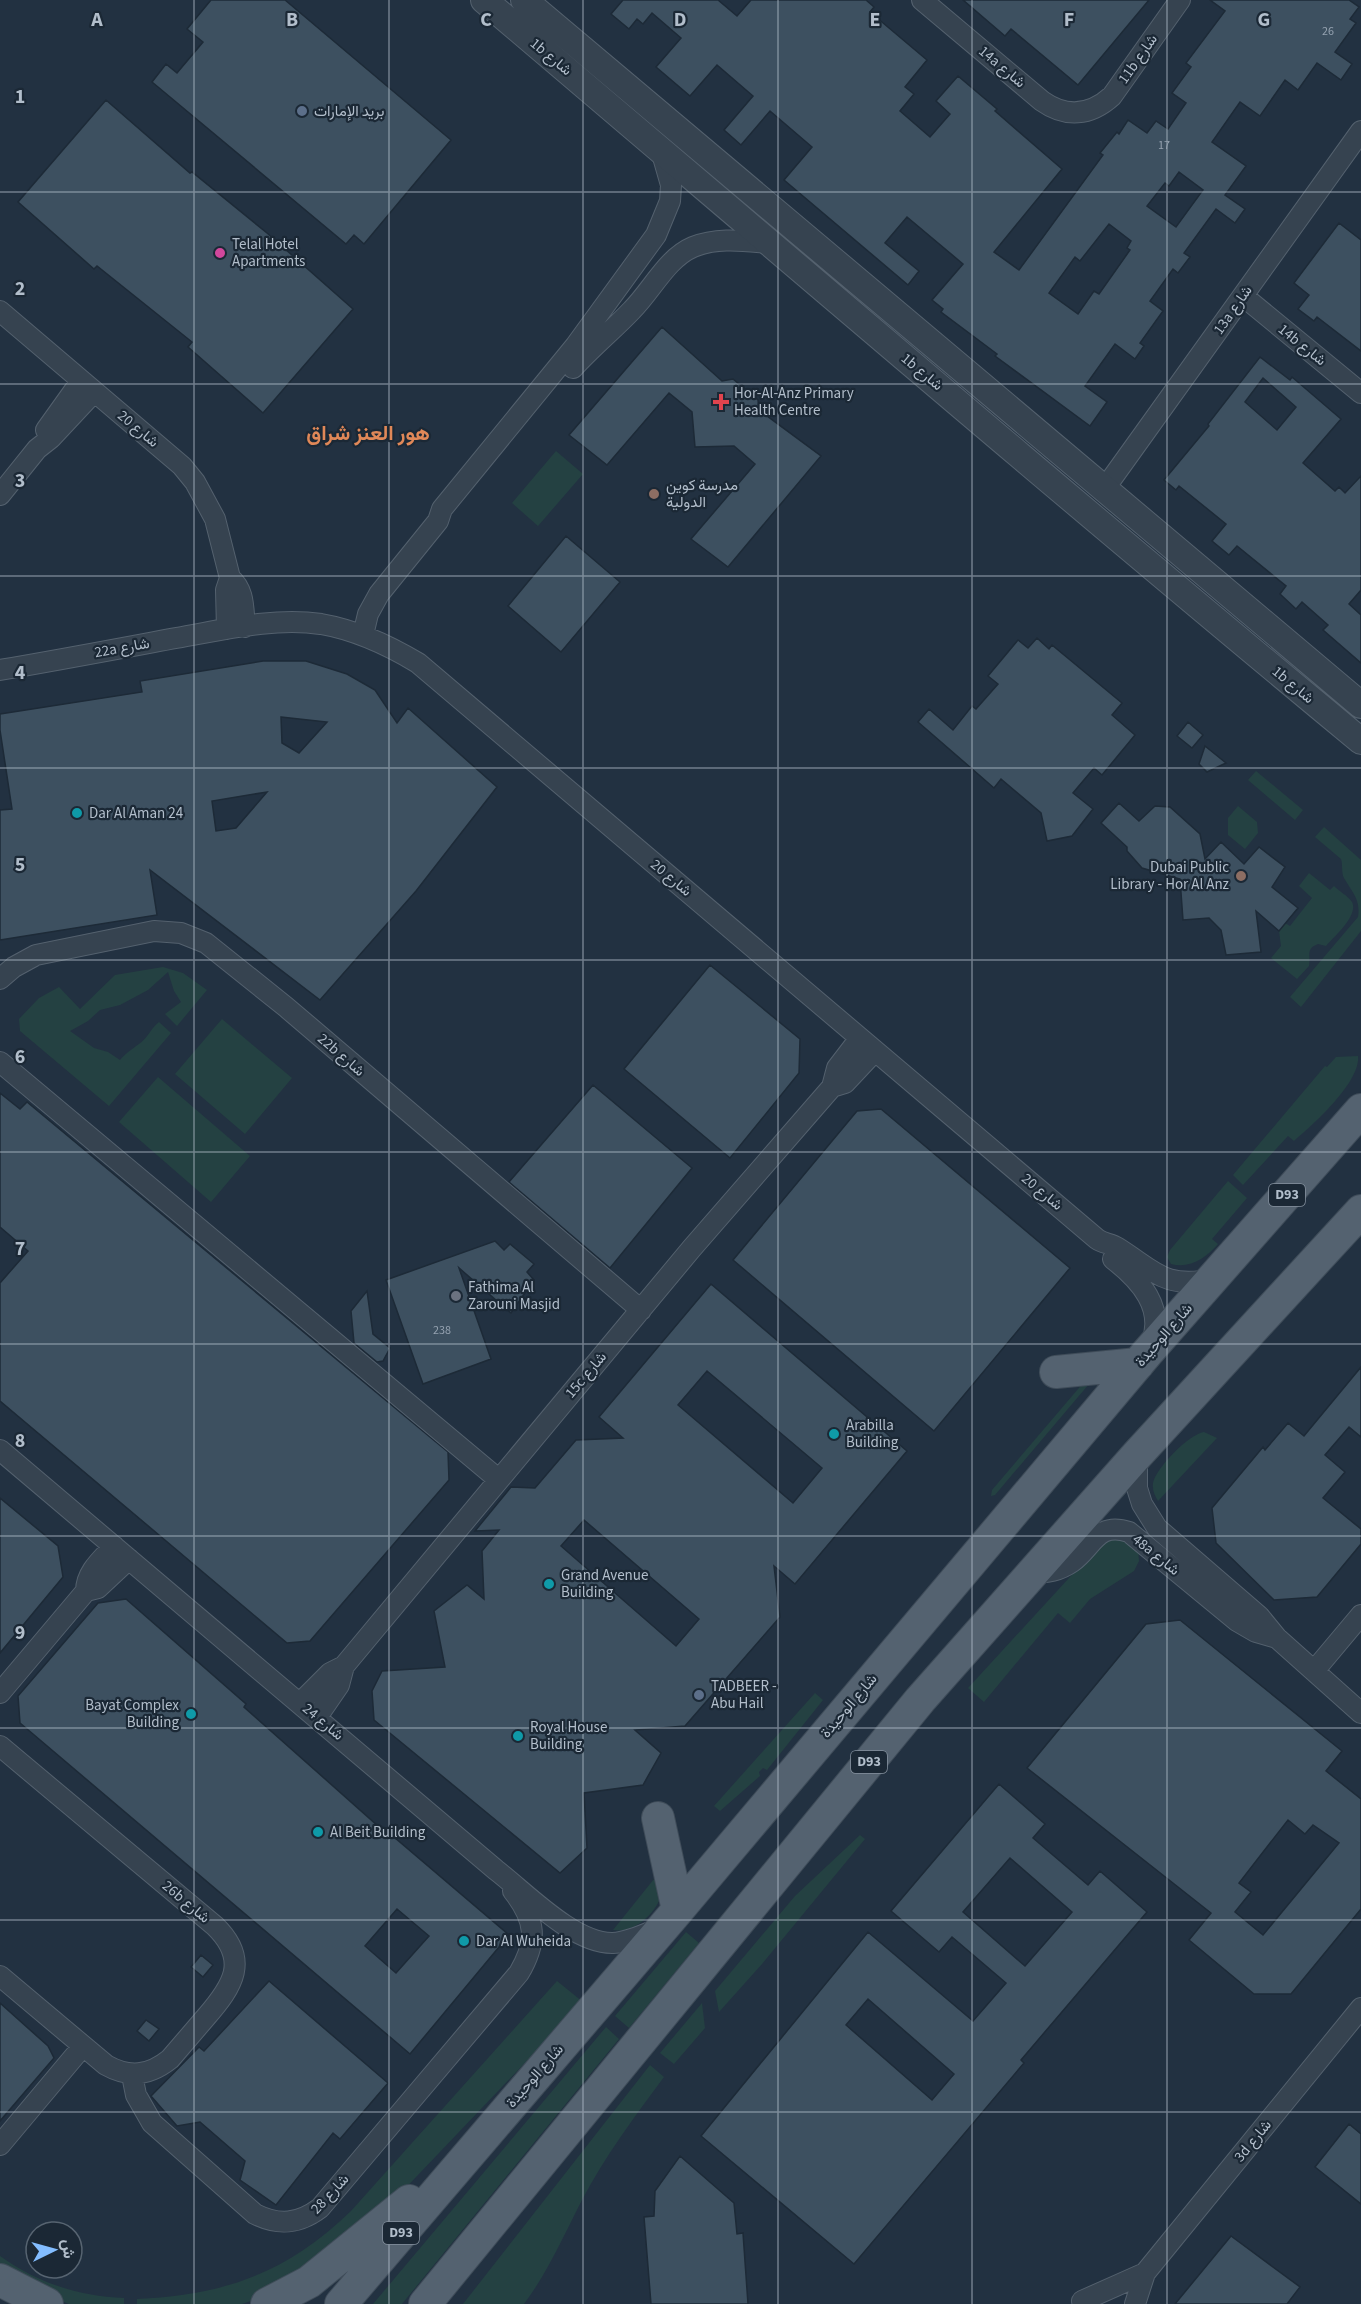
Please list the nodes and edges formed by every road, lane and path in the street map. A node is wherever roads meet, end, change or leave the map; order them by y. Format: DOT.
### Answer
graph roads {
  1 [pos="484,0"];
  2 [pos="524,0"];
  3 [pos="922,0"];
  4 [pos="1180,0"];
  5 [pos="1090,111"];
  6 [pos="1361,131"];
  7 [pos="661,150"];
  8 [pos="770,243"];
  9 [pos="1243,296"];
  10 [pos="0,311"];
  11 [pos="87,386"];
  12 [pos="1361,393"];
  13 [pos="1105,488"];
  14 [pos="0,495"];
  15 [pos="438,521"];
  16 [pos="236,628"];
  17 [pos="363,635"];
  18 [pos="0,670"];
  19 [pos="1361,705"];
  20 [pos="1361,741"];
  21 [pos="0,979"];
  22 [pos="860,1038"];
  23 [pos="875,1051"];
  24 [pos="0,1062"];
  25 [pos="832,1087"];
  26 [pos="1361,1110"];
  27 [pos="1361,1211"];
  28 [pos="1104,1244"];
  29 [pos="1214,1279"];
  30 [pos="641,1310"];
  31 [pos="1143,1359"];
  32 [pos="1056,1372"];
  33 [pos="0,1450"];
  34 [pos="1137,1455"];
  35 [pos="498,1479"];
  36 [pos="114,1546"];
  37 [pos="129,1559"];
  38 [pos="1032,1573"];
  39 [pos="86,1591"];
  40 [pos="1361,1615"];
  41 [pos="1277,1638"];
  42 [pos="344,1666"];
  43 [pos="1314,1671"];
  44 [pos="0,1693"];
  45 [pos="300,1703"];
  46 [pos="1361,1713"];
  47 [pos="317,1717"];
  48 [pos="0,1746"];
  49 [pos="658,1818"];
  50 [pos="496,1870"];
  51 [pos="671,1918"];
  52 [pos="0,1976"];
  53 [pos="1361,2008"];
  54 [pos="83,2046"];
  55 [pos="132,2075"];
  56 [pos="0,2145"];
  57 [pos="462,2161"];
  58 [pos="1145,2273"];
  59 [pos="0,2280"];
  60 [pos="427,2302"];
  61 [pos="1081,2303"];
  62 [pos="47,2304"];
  63 [pos="267,2304"];
  64 [pos="340,2304"];
  65 [pos="1135,2304"];
  1 -- 7 [label="street, 1b شارع"];
  2 -- 13 [label="street, 1b شارع"];
  3 -- 5 [label="street, 14a شارع"];
  4 -- 5 [label="street, 11b شارع"];
  6 -- 9 [label="street, 13a شارع"];
  7 -- 8 [label="street, 1b شارع"];
  7 -- 15 [label="street"];
  8 -- 15 [label="street"];
  8 -- 20 [label="street, 1b شارع"];
  9 -- 12 [label="street, 14b شارع"];
  9 -- 13 [label="street, 13a شارع"];
  10 -- 11 [label="street, شارع 20"];
  11 -- 14 [label="street"];
  11 -- 16 [label="street, شارع 20"];
  13 -- 19 [label="street, 1b شارع"];
  15 -- 17 [label="street"];
  16 -- 17 [label="street, شارع 20"];
  16 -- 18 [label="street, 22a شارع"];
  17 -- 22 [label="street, شارع 20"];
  21 -- 30 [label="street, 22b شارع"];
  22 -- 23 [label="street, شارع 20"];
  22 -- 25 [label="street, 15c شارع"];
  23 -- 25 [label="street, 15c شارع"];
  23 -- 28 [label="street, شارع 20"];
  24 -- 35 [label="street"];
  25 -- 30 [label="street, 15c شارع"];
  26 -- 29 [label="main road, شارع الوحيدة / D93"];
  27 -- 34 [label="main road, D93"];
  28 -- 29 [label="street, شارع 20"];
  28 -- 31 [label="street, شارع 20"];
  29 -- 31 [label="main road, شارع الوحيدة / D93"];
  30 -- 35 [label="street, 15c شارع"];
  31 -- 32 [label="main road"];
  31 -- 51 [label="main road, شارع الوحيدة / D93"];
  33 -- 36 [label="street, شارع 24"];
  34 -- 38 [label="main road, D93"];
  34 -- 41 [label="street, 48a شارع"];
  35 -- 42 [label="street, 15c شارع"];
  36 -- 37 [label="street, شارع 24"];
  36 -- 39 [label="street"];
  37 -- 39 [label="street"];
  37 -- 45 [label="street, شارع 24"];
  38 -- 41 [label="street, 48a شارع"];
  38 -- 60 [label="main road, D93"];
  39 -- 44 [label="street"];
  40 -- 43 [label="street"];
  41 -- 43 [label="street, 48a شارع"];
  42 -- 45 [label="street, 15c شارع"];
  42 -- 47 [label="street, 15c شارع"];
  43 -- 46 [label="street, 48a شارع"];
  45 -- 47 [label="street, شارع 24"];
  47 -- 50 [label="street, شارع 24"];
  48 -- 55 [label="street, 26b شارع"];
  49 -- 51 [label="main road"];
  50 -- 51 [label="street, شارع 24"];
  50 -- 55 [label="street, شارع 28"];
  51 -- 57 [label="main road, شارع الوحيدة / D93"];
  52 -- 54 [label="street"];
  53 -- 58 [label="street, 3d شارع"];
  54 -- 55 [label="street"];
  54 -- 56 [label="street"];
  57 -- 63 [label="main road"];
  57 -- 64 [label="main road, شارع الوحيدة / D93"];
  58 -- 61 [label="street, 3d شارع"];
  58 -- 65 [label="street, 3d شارع"];
  59 -- 62 [label="main road"];
}
